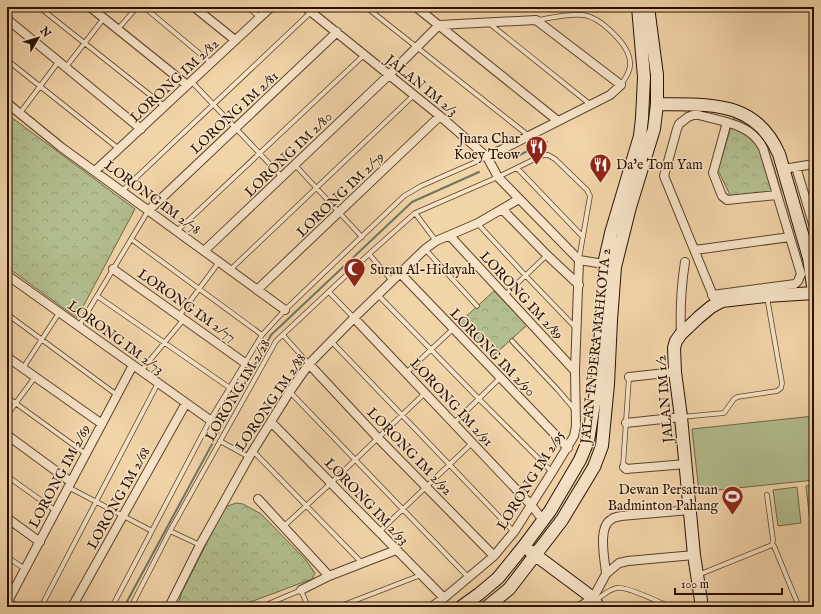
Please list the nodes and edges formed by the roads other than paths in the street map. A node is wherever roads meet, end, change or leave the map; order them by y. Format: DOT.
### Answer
graph roads {
  1 [pos="39,7"];
  2 [pos="90,7"];
  3 [pos="137,7"];
  4 [pos="144,7"];
  5 [pos="194,7"];
  6 [pos="247,7"];
  7 [pos="270,7"];
  8 [pos="366,7"];
  9 [pos="416,7"];
  10 [pos="633,7"];
  11 [pos="638,7"];
  12 [pos="648,7"];
  13 [pos="656,7"];
  14 [pos="308,9"];
  15 [pos="260,17"];
  16 [pos="104,18"];
  17 [pos="7,19"];
  18 [pos="536,20"];
  19 [pos="488,22"];
  20 [pos="439,25"];
  21 [pos="645,27"];
  22 [pos="118,29"];
  23 [pos="337,32"];
  24 [pos="235,40"];
  25 [pos="85,43"];
  26 [pos="417,48"];
  27 [pos="364,55"];
  28 [pos="7,60"];
  29 [pos="59,61"];
  30 [pos="211,63"];
  31 [pos="66,67"];
  32 [pos="390,75"];
  33 [pos="189,83"];
  34 [pos="40,87"];
  35 [pos="619,88"];
  36 [pos="414,95"];
  37 [pos="7,103"];
  38 [pos="214,104"];
  39 [pos="656,104"];
  40 [pos="591,105"];
  41 [pos="164,106"];
  42 [pos="20,113"];
  43 [pos="440,116"];
  44 [pos="558,121"];
  45 [pos="727,122"];
  46 [pos="236,128"];
  47 [pos="141,129"];
  48 [pos="529,136"];
  49 [pos="119,149"];
  50 [pos="260,153"];
  51 [pos="487,156"];
  52 [pos="814,164"];
  53 [pos="295,166"];
  54 [pos="796,167"];
  55 [pos="517,168"];
  56 [pos="783,169"];
  57 [pos="95,172"];
  58 [pos="282,177"];
  59 [pos="498,177"];
  60 [pos="316,188"];
  61 [pos="122,191"];
  62 [pos="777,195"];
  63 [pos="519,199"];
  64 [pos="502,209"];
  65 [pos="149,210"];
  66 [pos="339,212"];
  67 [pos="415,213"];
  68 [pos="478,223"];
  69 [pos="814,227"];
  70 [pos="177,231"];
  71 [pos="450,236"];
  72 [pos="362,237"];
  73 [pos="583,237"];
  74 [pos="790,237"];
  75 [pos="131,239"];
  76 [pos="436,241"];
  77 [pos="425,249"];
  78 [pos="695,250"];
  79 [pos="204,251"];
  80 [pos="369,254"];
  81 [pos="547,255"];
  82 [pos="579,260"];
  83 [pos="219,262"];
  84 [pos="685,262"];
  85 [pos="604,264"];
  86 [pos="113,269"];
  87 [pos="230,270"];
  88 [pos="400,273"];
  89 [pos="7,275"];
  90 [pos="525,275"];
  91 [pos="392,281"];
  92 [pos="579,285"];
  93 [pos="199,289"];
  94 [pos="257,290"];
  95 [pos="329,292"];
  96 [pos="814,293"];
  97 [pos="378,295"];
  98 [pos="97,296"];
  99 [pos="504,296"];
  100 [pos="766,296"];
  101 [pos="714,299"];
  102 [pos="477,306"];
  103 [pos="285,310"];
  104 [pos="60,312"];
  105 [pos="7,314"];
  106 [pos="181,318"];
  107 [pos="354,318"];
  108 [pos="79,326"];
  109 [pos="454,328"];
  110 [pos="577,328"];
  111 [pos="681,334"];
  112 [pos="262,335"];
  113 [pos="283,335"];
  114 [pos="42,340"];
  115 [pos="331,341"];
  116 [pos="512,341"];
  117 [pos="165,342"];
  118 [pos="431,350"];
  119 [pos="7,357"];
  120 [pos="245,363"];
  121 [pos="309,364"];
  122 [pos="133,365"];
  123 [pos="23,368"];
  124 [pos="141,371"];
  125 [pos="575,371"];
  126 [pos="675,372"];
  127 [pos="406,373"];
  128 [pos="35,377"];
  129 [pos="629,377"];
  130 [pos="500,378"];
  131 [pos="159,383"];
  132 [pos="230,388"];
  133 [pos="290,391"];
  134 [pos="425,393"];
  135 [pos="117,395"];
  136 [pos="7,397"];
  137 [pos="479,399"];
  138 [pos="16,403"];
  139 [pos="186,403"];
  140 [pos="575,410"];
  141 [pos="7,415"];
  142 [pos="402,415"];
  143 [pos="681,417"];
  144 [pos="210,420"];
  145 [pos="271,422"];
  146 [pos="454,423"];
  147 [pos="626,423"];
  148 [pos="102,424"];
  149 [pos="7,436"];
  150 [pos="378,438"];
  151 [pos="220,441"];
  152 [pos="472,442"];
  153 [pos="568,448"];
  154 [pos="86,454"];
  155 [pos="251,454"];
  156 [pos="355,460"];
  157 [pos="449,464"];
  158 [pos="686,464"];
  159 [pos="624,467"];
  160 [pos="552,472"];
  161 [pos="7,476"];
  162 [pos="331,483"];
  163 [pos="70,484"];
  164 [pos="426,486"];
  165 [pos="766,495"];
  166 [pos="258,499"];
  167 [pos="96,502"];
  168 [pos="306,505"];
  169 [pos="531,505"];
  170 [pos="402,509"];
  171 [pos="690,510"];
  172 [pos="56,511"];
  173 [pos="123,516"];
  174 [pos="7,518"];
  175 [pos="543,520"];
  176 [pos="282,527"];
  177 [pos="170,530"];
  178 [pos="152,531"];
  179 [pos="378,532"];
  180 [pos="514,532"];
  181 [pos="40,542"];
  182 [pos="200,545"];
  183 [pos="772,545"];
  184 [pos="524,546"];
  185 [pos="396,550"];
  186 [pos="536,555"];
  187 [pos="694,555"];
  188 [pos="494,556"];
  189 [pos="7,557"];
  190 [pos="363,564"];
  191 [pos="25,570"];
  192 [pos="606,574"];
  193 [pos="421,575"];
  194 [pos="697,575"];
  195 [pos="329,576"];
  196 [pos="468,578"];
  197 [pos="300,590"];
  198 [pos="444,598"];
  199 [pos="8,601"];
  200 [pos="595,602"];
  201 [pos="18,607"];
  202 [pos="41,607"];
  203 [pos="72,607"];
  204 [pos="112,607"];
  205 [pos="140,607"];
  206 [pos="169,607"];
  207 [pos="261,607"];
  208 [pos="308,607"];
  209 [pos="338,607"];
  210 [pos="431,607"];
  211 [pos="461,607"];
  212 [pos="487,607"];
  213 [pos="579,607"];
  214 [pos="670,607"];
  215 [pos="702,607"];
  216 [pos="799,607"];
  1 -- 25 [label="lane"];
  2 -- 16 [label="street"];
  3 -- 22 [label="lane"];
  4 -- 30 [label="lane"];
  5 -- 24 [label="street"];
  6 -- 15 [label="lane"];
  7 -- 15 [label="street, LORONG IM 2/82"];
  8 -- 26 [label="lane"];
  9 -- 20 [label="street"];
  10 -- 21 [label="street"];
  11 -- 21 [label="street, JALAN INDERA MAHKOTA 2"];
  12 -- 21 [label="street, JALAN INDERA MAHKOTA 2"];
  13 -- 21 [label="street"];
  14 -- 23 [label="street, JALAN IM 2/3"];
  14 -- 38 [label="lane"];
  15 -- 24 [label="street, LORONG IM 2/82"];
  16 -- 22 [label="street"];
  16 -- 25 [label="lane"];
  17 -- 29 [label="street"];
  18 -- 19 [label="street"];
  18 -- 35 [label="street"];
  18 -- 35 [label="lane"];
  19 -- 20 [label="street"];
  19 -- 40 [label="lane"];
  20 -- 26 [label="street, LORONG IM 2/80"];
  20 -- 44 [label="street"];
  21 -- 39 [label="street, JALAN INDERA MAHKOTA 2"];
  21 -- 85 [label="street, JALAN INDERA MAHKOTA 2"];
  22 -- 33 [label="street"];
  23 -- 27 [label="street, JALAN IM 2/3"];
  23 -- 46 [label="street, LORONG IM 2/81"];
  24 -- 30 [label="street, LORONG IM 2/82"];
  25 -- 31 [label="lane"];
  25 -- 41 [label="lane"];
  26 -- 32 [label="street, LORONG IM 2/80"];
  26 -- 48 [label="lane"];
  27 -- 32 [label="street, JALAN IM 2/3"];
  27 -- 50 [label="lane"];
  28 -- 34 [label="lane"];
  29 -- 31 [label="street"];
  29 -- 34 [label="lane"];
  30 -- 33 [label="street, LORONG IM 2/82"];
  31 -- 47 [label="street"];
  32 -- 36 [label="street, JALAN IM 2/3"];
  32 -- 53 [label="street, LORONG IM 2/80"];
  33 -- 38 [label="lane"];
  33 -- 41 [label="street, LORONG IM 2/82"];
  34 -- 42 [label="lane"];
  34 -- 49 [label="lane"];
  35 -- 40 [label="street"];
  36 -- 43 [label="street, JALAN IM 2/3"];
  36 -- 60 [label="lane"];
  37 -- 42 [label="street, LORONG IM 2/78"];
  38 -- 46 [label="lane"];
  38 -- 61 [label="lane"];
  39 -- 56 [label="street"];
  39 -- 186 [label="street, JALAN INDERA MAHKOTA 2"];
  40 -- 44 [label="street"];
  41 -- 47 [label="street, LORONG IM 2/82"];
  42 -- 57 [label="street, LORONG IM 2/78"];
  43 -- 51 [label="street, JALAN IM 2/3"];
  43 -- 66 [label="street, LORONG IM 2/79"];
  44 -- 48 [label="street"];
  45 -- 62 [label="street"];
  45 -- 62 [label="street"];
  45 -- 78 [label="street"];
  46 -- 50 [label="lane"];
  46 -- 65 [label="street, LORONG IM 2/81"];
  47 -- 49 [label="street, LORONG IM 2/82"];
  48 -- 51 [label="street"];
  49 -- 57 [label="street, LORONG IM 2/82"];
  50 -- 58 [label="lane"];
  50 -- 70 [label="lane"];
  51 -- 59 [label="street, JALAN IM 2/3"];
  51 -- 72 [label="lane"];
  52 -- 54 [label="street"];
  53 -- 58 [label="street, LORONG IM 2/80"];
  53 -- 60 [label="lane"];
  54 -- 56 [label="street"];
  54 -- 69 [label="street"];
  55 -- 59 [label="lane, LORONG IM 2/28"];
  55 -- 73 [label="lane"];
  55 -- 73 [label="lane, LORONG IM 2/28"];
  56 -- 96 [label="street"];
  57 -- 61 [label="street, LORONG IM 2/78"];
  58 -- 79 [label="street, LORONG IM 2/80"];
  59 -- 63 [label="street, JALAN IM 2/3"];
  59 -- 67 [label="lane, LORONG IM 2/28"];
  60 -- 66 [label="lane"];
  60 -- 87 [label="lane"];
  61 -- 65 [label="street, LORONG IM 2/78"];
  62 -- 74 [label="street"];
  63 -- 64 [label="street, LORONG IM 2/88"];
  63 -- 82 [label="street, JALAN IM 2/3"];
  64 -- 68 [label="street, LORONG IM 2/88"];
  64 -- 81 [label="street"];
  65 -- 70 [label="street, LORONG IM 2/78"];
  65 -- 75 [label="lane"];
  66 -- 72 [label="lane"];
  66 -- 94 [label="street, LORONG IM 2/79"];
  67 -- 76 [label="lane"];
  67 -- 80 [label="lane, LORONG IM 2/28"];
  68 -- 71 [label="street, LORONG IM 2/88"];
  68 -- 90 [label="lane"];
  70 -- 79 [label="street, LORONG IM 2/78"];
  71 -- 76 [label="street, LORONG IM 2/88"];
  71 -- 99 [label="street, LORONG IM 2/89"];
  72 -- 103 [label="lane"];
  73 -- 82 [label="lane"];
  74 -- 78 [label="street"];
  74 -- 101 [label="street"];
  75 -- 86 [label="lane"];
  75 -- 93 [label="lane"];
  76 -- 77 [label="street, LORONG IM 2/88"];
  77 -- 88 [label="street, LORONG IM 2/88"];
  77 -- 102 [label="lane"];
  78 -- 101 [label="street"];
  79 -- 83 [label="street, LORONG IM 2/78"];
  80 -- 91 [label="lane"];
  80 -- 95 [label="lane, LORONG IM 2/28"];
  81 -- 90 [label="lane"];
  81 -- 92 [label="street"];
  82 -- 85 [label="street"];
  82 -- 92 [label="street, LORONG IM 2/95"];
  83 -- 87 [label="street, LORONG IM 2/78"];
  83 -- 93 [label="lane"];
  84 -- 111 [label="street"];
  85 -- 175 [label="street, JALAN INDERA MAHKOTA 2"];
  86 -- 98 [label="lane"];
  86 -- 106 [label="street, LORONG IM 2/77"];
  87 -- 94 [label="street, LORONG IM 2/78"];
  88 -- 91 [label="street, LORONG IM 2/88"];
  88 -- 109 [label="street, LORONG IM 2/90"];
  89 -- 104 [label="street, LORONG IM 2/73"];
  90 -- 99 [label="lane"];
  90 -- 110 [label="lane"];
  91 -- 97 [label="street, LORONG IM 2/88"];
  92 -- 110 [label="street, LORONG IM 2/95"];
  93 -- 106 [label="lane"];
  93 -- 112 [label="lane"];
  94 -- 103 [label="street, LORONG IM 2/78"];
  95 -- 107 [label="lane"];
  95 -- 113 [label="lane, LORONG IM 2/28"];
  96 -- 100 [label="street, JALAN IM 1/2"];
  97 -- 107 [label="street, LORONG IM 2/88"];
  97 -- 118 [label="lane"];
  98 -- 108 [label="lane"];
  98 -- 117 [label="lane"];
  99 -- 125 [label="street, LORONG IM 2/89"];
  100 -- 101 [label="street, JALAN IM 1/2"];
  100 -- 143 [label="lane"];
  101 -- 111 [label="street, JALAN IM 1/2"];
  103 -- 112 [label="lane"];
  104 -- 108 [label="street, LORONG IM 2/73"];
  104 -- 114 [label="lane"];
  105 -- 114 [label="lane"];
  106 -- 117 [label="lane"];
  106 -- 120 [label="street, LORONG IM 2/77"];
  107 -- 115 [label="street, LORONG IM 2/88"];
  107 -- 127 [label="street, LORONG IM 2/91"];
  108 -- 122 [label="street, LORONG IM 2/73"];
  109 -- 118 [label="lane"];
  109 -- 130 [label="street, LORONG IM 2/90"];
  110 -- 125 [label="street, LORONG IM 2/95"];
  111 -- 126 [label="street, JALAN IM 1/2"];
  112 -- 120 [label="lane"];
  113 -- 121 [label="lane"];
  113 -- 151 [label="lane, LORONG IM 2/28"];
  114 -- 123 [label="lane"];
  114 -- 135 [label="lane"];
  115 -- 121 [label="street, LORONG IM 2/88"];
  115 -- 142 [label="lane"];
  116 -- 140 [label="lane"];
  117 -- 124 [label="lane"];
  117 -- 132 [label="lane"];
  118 -- 127 [label="lane"];
  118 -- 137 [label="lane"];
  119 -- 123 [label="street"];
  120 -- 132 [label="lane"];
  121 -- 133 [label="street, LORONG IM 2/88"];
  121 -- 150 [label="street, LORONG IM 2/92"];
  122 -- 124 [label="street, LORONG IM 2/73"];
  122 -- 135 [label="street, LORONG IM 2/69"];
  123 -- 128 [label="street"];
  124 -- 131 [label="street, LORONG IM 2/73"];
  125 -- 140 [label="street, LORONG IM 2/95"];
  126 -- 129 [label="street"];
  126 -- 143 [label="street, JALAN IM 1/2"];
  127 -- 134 [label="street, LORONG IM 2/91"];
  128 -- 138 [label="lane"];
  128 -- 148 [label="street"];
  129 -- 147 [label="lane"];
  130 -- 137 [label="lane"];
  130 -- 153 [label="street, LORONG IM 2/90"];
  131 -- 139 [label="street, LORONG IM 2/73"];
  131 -- 167 [label="lane"];
  132 -- 144 [label="lane"];
  133 -- 145 [label="street, LORONG IM 2/88"];
  133 -- 156 [label="lane"];
  134 -- 142 [label="lane"];
  134 -- 146 [label="street, LORONG IM 2/91"];
  135 -- 148 [label="street, LORONG IM 2/69"];
  136 -- 138 [label="lane"];
  137 -- 146 [label="lane"];
  137 -- 160 [label="lane"];
  138 -- 141 [label="lane"];
  138 -- 154 [label="lane"];
  139 -- 144 [label="street, LORONG IM 2/73"];
  139 -- 173 [label="street, LORONG IM 2/68"];
  140 -- 153 [label="street, LORONG IM 2/95"];
  142 -- 150 [label="lane"];
  142 -- 157 [label="lane"];
  143 -- 147 [label="street"];
  143 -- 158 [label="street, JALAN IM 1/2"];
  144 -- 178 [label="lane"];
  145 -- 155 [label="street, LORONG IM 2/88"];
  145 -- 162 [label="street, LORONG IM 2/93"];
  146 -- 152 [label="street, LORONG IM 2/91"];
  147 -- 159 [label="lane"];
  148 -- 154 [label="street, LORONG IM 2/69"];
  149 -- 163 [label="street"];
  150 -- 156 [label="lane"];
  150 -- 164 [label="street, LORONG IM 2/92"];
  151 -- 155 [label="lane"];
  151 -- 177 [label="lane, LORONG IM 2/28"];
  152 -- 157 [label="lane"];
  152 -- 169 [label="street, LORONG IM 2/91"];
  153 -- 160 [label="street, LORONG IM 2/95"];
  154 -- 163 [label="street, LORONG IM 2/69"];
  155 -- 168 [label="lane"];
  155 -- 182 [label="street, LORONG IM 2/88"];
  156 -- 162 [label="lane"];
  156 -- 170 [label="lane"];
  157 -- 164 [label="lane"];
  157 -- 180 [label="lane"];
  158 -- 159 [label="street"];
  158 -- 171 [label="street, JALAN IM 1/2"];
  160 -- 169 [label="street, LORONG IM 2/95"];
  161 -- 172 [label="lane"];
  162 -- 168 [label="lane"];
  162 -- 179 [label="street, LORONG IM 2/93"];
  163 -- 167 [label="lane"];
  163 -- 172 [label="street, LORONG IM 2/69"];
  164 -- 170 [label="lane"];
  164 -- 188 [label="street, LORONG IM 2/92"];
  165 -- 183 [label="lane"];
  166 -- 176 [label="street"];
  167 -- 173 [label="lane"];
  167 -- 202 [label="lane"];
  168 -- 176 [label="lane"];
  168 -- 190 [label="lane"];
  169 -- 175 [label="street, LORONG IM 2/91"];
  169 -- 180 [label="street, LORONG IM 2/95"];
  170 -- 179 [label="lane"];
  170 -- 196 [label="lane"];
  171 -- 187 [label="street, JALAN IM 1/2"];
  171 -- 192 [label="street"];
  172 -- 181 [label="street, LORONG IM 2/69"];
  173 -- 178 [label="lane"];
  173 -- 203 [label="street, LORONG IM 2/68"];
  174 -- 181 [label="street"];
  175 -- 184 [label="street, JALAN INDERA MAHKOTA 2"];
  176 -- 195 [label="street"];
  177 -- 182 [label="lane"];
  177 -- 205 [label="lane, LORONG IM 2/28"];
  178 -- 204 [label="lane"];
  179 -- 185 [label="street, LORONG IM 2/93"];
  180 -- 188 [label="street, LORONG IM 2/95"];
  181 -- 191 [label="street, LORONG IM 2/69"];
  182 -- 206 [label="street, LORONG IM 2/88"];
  183 -- 194 [label="lane"];
  183 -- 216 [label="lane"];
  184 -- 186 [label="street"];
  184 -- 211 [label="street, JALAN INDERA MAHKOTA 2"];
  185 -- 190 [label="street"];
  185 -- 193 [label="street, LORONG IM 2/93"];
  186 -- 200 [label="street"];
  186 -- 212 [label="street, JALAN INDERA MAHKOTA 2"];
  187 -- 192 [label="street"];
  187 -- 194 [label="street, JALAN IM 1/2"];
  188 -- 196 [label="street, LORONG IM 2/95"];
  189 -- 191 [label="lane"];
  190 -- 195 [label="street"];
  191 -- 199 [label="street, LORONG IM 2/69"];
  192 -- 200 [label="street"];
  193 -- 198 [label="street, LORONG IM 2/93"];
  193 -- 209 [label="lane"];
  194 -- 215 [label="street, JALAN IM 1/2"];
  195 -- 197 [label="street"];
  196 -- 198 [label="street, LORONG IM 2/95"];
  197 -- 207 [label="lane"];
  197 -- 208 [label="lane"];
  198 -- 210 [label="street, LORONG IM 2/95"];
  199 -- 201 [label="lane"];
  200 -- 213 [label="street"];
  200 -- 214 [label="lane"];
}
